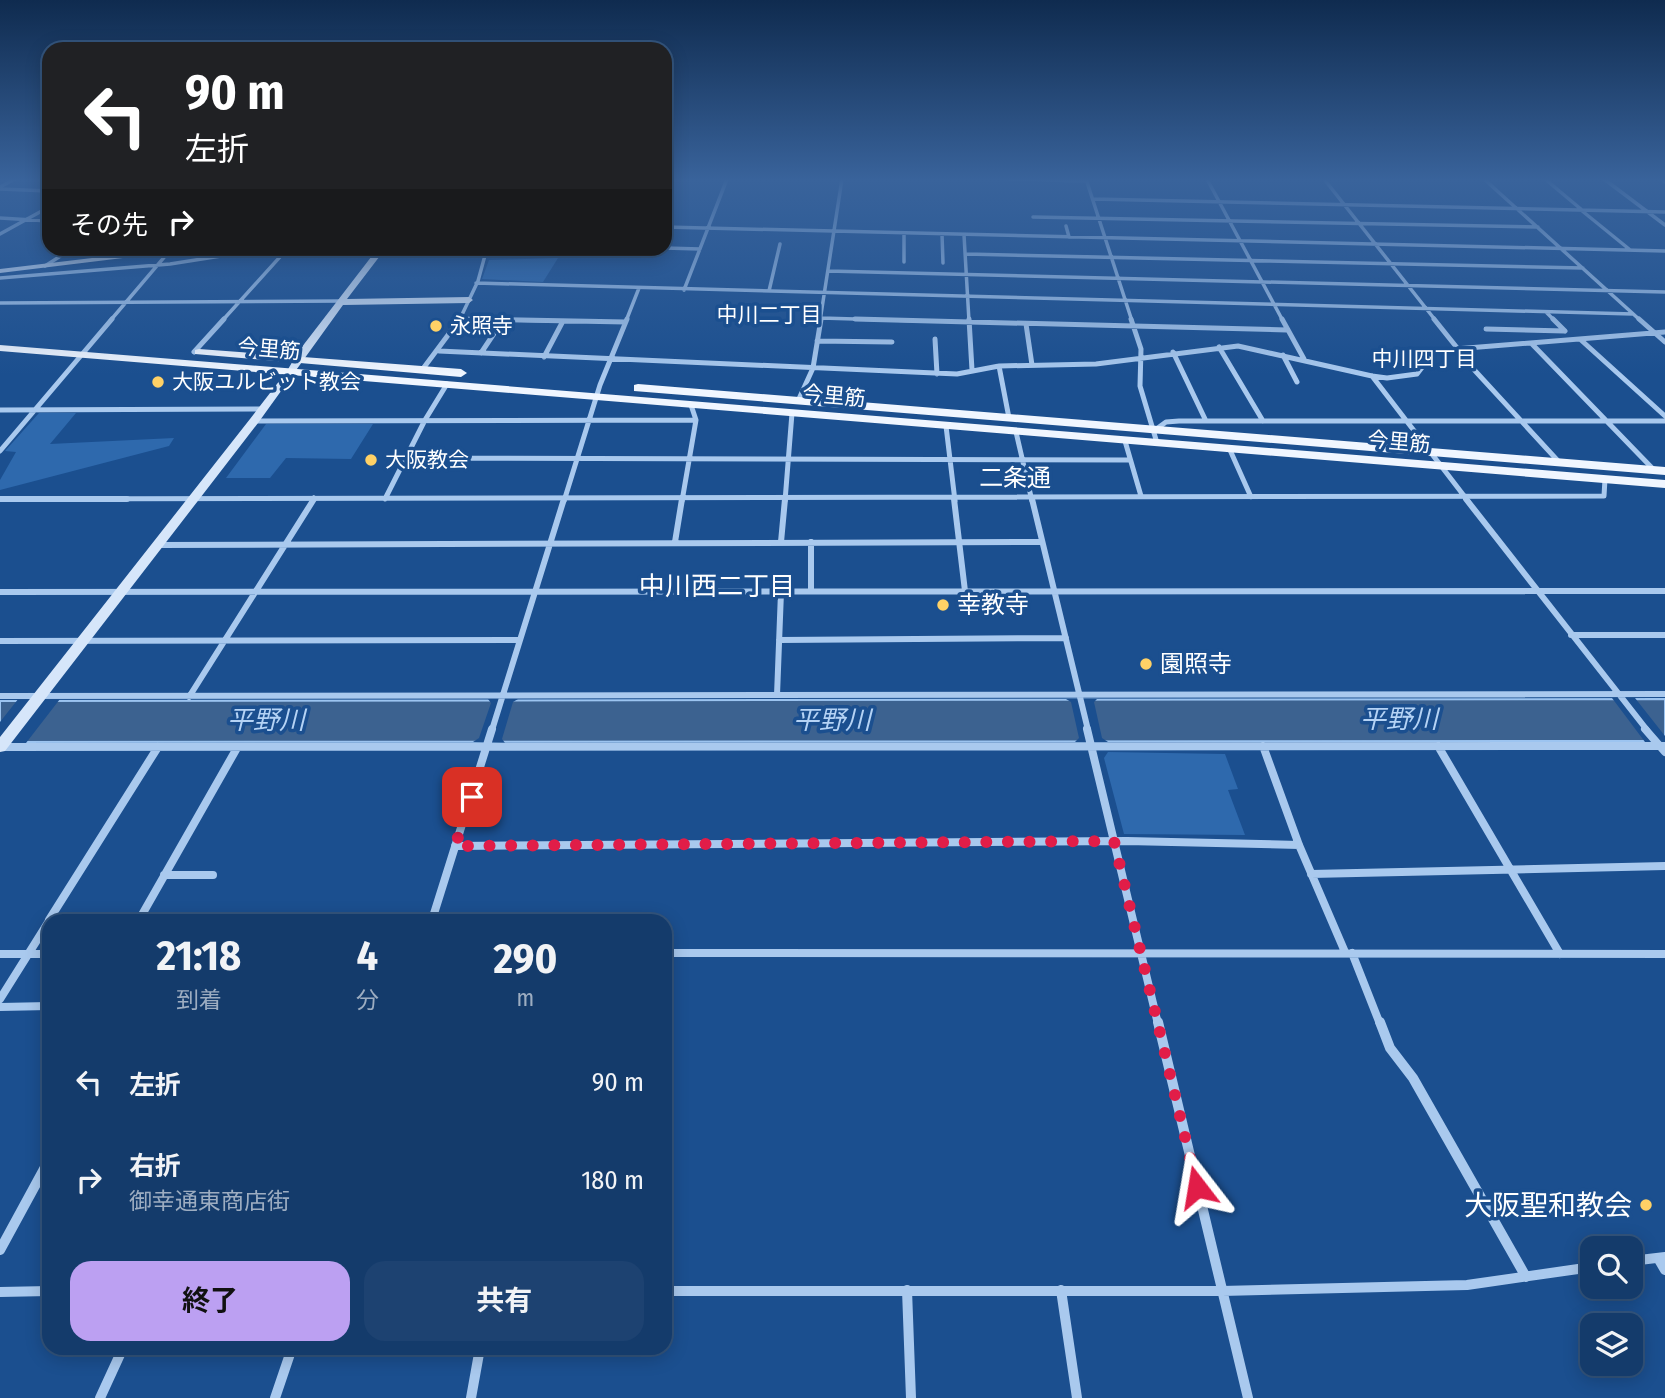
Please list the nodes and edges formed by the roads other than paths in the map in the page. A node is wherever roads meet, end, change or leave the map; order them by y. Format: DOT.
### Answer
graph roads {
  1 [pos="702,244"];
  2 [pos="780,244"];
  3 [pos="833,244"];
  4 [pos="905,244"];
  5 [pos="942,244"];
  6 [pos="965,244"];
  7 [pos="1106,244"];
  8 [pos="1242,244"];
  9 [pos="1375,244"];
  10 [pos="1386,244"];
  11 [pos="1556,244"];
  12 [pos="1623,244"];
  13 [pos="672,248"];
  14 [pos="1560,248"];
  15 [pos="700,249"];
  16 [pos="1630,250"];
  17 [pos="1665,251"];
  18 [pos="966,254"];
  19 [pos="61,256"];
  20 [pos="128,256"];
  21 [pos="164,256"];
  22 [pos="217,256"];
  23 [pos="281,256"];
  24 [pos="376,256"];
  25 [pos="485,256"];
  26 [pos="1110,257"];
  27 [pos="1251,260"];
  28 [pos="904,262"];
  29 [pos="943,263"];
  30 [pos="1391,264"];
  31 [pos="156,265"];
  32 [pos="46,266"];
  33 [pos="1583,268"];
  34 [pos="0,271"];
  35 [pos="828,271"];
  36 [pos="966,274"];
  37 [pos="1117,277"];
  38 [pos="0,278"];
  39 [pos="1261,281"];
  40 [pos="476,283"];
  41 [pos="1407,285"];
  42 [pos="639,288"];
  43 [pos="684,290"];
  44 [pos="1606,290"];
  45 [pos="769,291"];
  46 [pos="825,292"];
  47 [pos="1665,292"];
  48 [pos="967,297"];
  49 [pos="469,300"];
  50 [pos="1125,300"];
  51 [pos="241,302"];
  52 [pos="342,302"];
  53 [pos="0,303"];
  54 [pos="127,303"];
  55 [pos="1273,304"];
  56 [pos="1425,309"];
  57 [pos="1546,312"];
  58 [pos="1633,314"];
  59 [pos="821,318"];
  60 [pos="461,319"];
  61 [pos="503,320"];
  62 [pos="563,321"];
  63 [pos="626,322"];
  64 [pos="969,322"];
  65 [pos="1026,324"];
  66 [pos="1134,327"];
  67 [pos="1486,329"];
  68 [pos="1503,329"];
  69 [pos="1287,330"];
  70 [pos="1565,331"];
  71 [pos="1665,332"];
  72 [pos="1655,334"];
  73 [pos="1508,335"];
  74 [pos="0,337"];
  75 [pos="936,339"];
  76 [pos="1578,340"];
  77 [pos="94,341"];
  78 [pos="817,341"];
  79 [pos="892,342"];
  80 [pos="1665,342"];
  81 [pos="1532,344"];
  82 [pos="1219,347"];
  83 [pos="0,348"];
  84 [pos="1457,349"];
  85 [pos="439,351"];
  86 [pos="194,352"];
  87 [pos="1173,352"];
  88 [pos="481,353"];
  89 [pos="84,354"];
  90 [pos="1283,355"];
  91 [pos="1140,356"];
  92 [pos="544,357"];
  93 [pos="611,358"];
  94 [pos="1304,359"];
  95 [pos="298,360"];
  96 [pos="1032,365"];
  97 [pos="999,366"];
  98 [pos="813,368"];
  99 [pos="422,370"];
  100 [pos="972,370"];
  101 [pos="291,372"];
  102 [pos="937,374"];
  103 [pos="1372,376"];
  104 [pos="1297,382"];
  105 [pos="447,384"];
  106 [pos="599,391"];
  107 [pos="691,405"];
  108 [pos="795,407"];
  109 [pos="0,410"];
  110 [pos="34,410"];
  111 [pos="263,410"];
  112 [pos="1009,418"];
  113 [pos="1665,418"];
  114 [pos="425,420"];
  115 [pos="696,420"];
  116 [pos="254,421"];
  117 [pos="589,421"];
  118 [pos="1206,421"];
  119 [pos="1263,421"];
  120 [pos="1405,421"];
  121 [pos="1522,421"];
  122 [pos="1608,421"];
  123 [pos="946,426"];
  124 [pos="1017,437"];
  125 [pos="1156,437"];
  126 [pos="1125,441"];
  127 [pos="1230,450"];
  128 [pos="0,451"];
  129 [pos="1430,452"];
  130 [pos="579,457"];
  131 [pos="406,458"];
  132 [pos="948,459"];
  133 [pos="1022,459"];
  134 [pos="689,460"];
  135 [pos="788,460"];
  136 [pos="1130,460"];
  137 [pos="1559,462"];
  138 [pos="1441,466"];
  139 [pos="1659,470"];
  140 [pos="1605,479"];
  141 [pos="1665,484"];
  142 [pos="1141,496"];
  143 [pos="1030,497"];
  144 [pos="1251,497"];
  145 [pos="314,498"];
  146 [pos="682,498"];
  147 [pos="784,498"];
  148 [pos="953,498"];
  149 [pos="1465,498"];
  150 [pos="0,499"];
  151 [pos="194,499"];
  152 [pos="385,499"];
  153 [pos="565,499"];
  154 [pos="550,542"];
  155 [pos="675,542"];
  156 [pos="781,542"];
  157 [pos="811,542"];
  158 [pos="958,542"];
  159 [pos="1042,542"];
  160 [pos="286,543"];
  161 [pos="158,545"];
  162 [pos="1537,590"];
  163 [pos="811,591"];
  164 [pos="965,591"];
  165 [pos="1665,591"];
  166 [pos="0,592"];
  167 [pos="122,592"];
  168 [pos="256,592"];
  169 [pos="534,592"];
  170 [pos="780,592"];
  171 [pos="1054,592"];
  172 [pos="1571,635"];
  173 [pos="1665,635"];
  174 [pos="1066,638"];
  175 [pos="225,640"];
  176 [pos="519,640"];
  177 [pos="779,640"];
  178 [pos="0,641"];
  179 [pos="84,642"];
  180 [pos="1665,694"];
  181 [pos="777,695"];
  182 [pos="0,696"];
  183 [pos="1620,696"];
  184 [pos="40,697"];
  185 [pos="190,697"];
  186 [pos="504,697"];
  187 [pos="1081,697"];
  188 [pos="489,745"];
  189 [pos="1093,745"];
  190 [pos="1,746"];
  191 [pos="1438,746"];
  192 [pos="1662,746"];
  193 [pos="158,747"];
  194 [pos="1263,747"];
  195 [pos="237,748"];
  196 [pos="1114,841"];
  197 [pos="1299,845"];
  198 [pos="455,846"];
  199 [pos="1665,866"];
  200 [pos="1509,868"];
  201 [pos="164,874"];
  202 [pos="1311,874"];
  203 [pos="213,875"];
  204 [pos="53,914"];
  205 [pos="142,914"];
  206 [pos="434,914"];
  207 [pos="42,932"];
  208 [pos="672,953"];
  209 [pos="1349,953"];
  210 [pos="0,954"];
  211 [pos="28,954"];
  212 [pos="42,954"];
  213 [pos="1141,954"];
  214 [pos="1560,954"];
  215 [pos="1665,954"];
  216 [pos="0,999"];
  217 [pos="42,1006"];
  218 [pos="0,1007"];
  219 [pos="42,1173"];
  220 [pos="0,1250"];
  221 [pos="1662,1257"];
  222 [pos="1643,1260"];
  223 [pos="1580,1269"];
  224 [pos="1665,1270"];
  225 [pos="1526,1277"];
  226 [pos="907,1290"];
  227 [pos="1060,1290"];
  228 [pos="42,1291"];
  229 [pos="672,1291"];
  230 [pos="1222,1291"];
  231 [pos="0,1292"];
  232 [pos="120,1355"];
  233 [pos="290,1355"];
  234 [pos="480,1355"];
  235 [pos="100,1398"];
  236 [pos="275,1398"];
  237 [pos="471,1398"];
  238 [pos="911,1398"];
  239 [pos="1077,1398"];
  240 [pos="1248,1398"];
  1 -- 15 [label="street"];
  2 -- 45 [label="street"];
  3 -- 35 [label="street"];
  4 -- 28 [label="street"];
  5 -- 29 [label="street"];
  6 -- 18 [label="street"];
  7 -- 26 [label="street"];
  8 -- 27 [label="street"];
  9 -- 30 [label="street"];
  10 -- 14 [label="street"];
  11 -- 14 [label="street"];
  12 -- 16 [label="street"];
  13 -- 15 [label="street"];
  14 -- 16 [label="street"];
  14 -- 33 [label="street"];
  15 -- 43 [label="street"];
  16 -- 17 [label="street"];
  18 -- 26 [label="street"];
  18 -- 36 [label="street"];
  19 -- 32 [label="street"];
  20 -- 32 [label="street"];
  21 -- 31 [label="street"];
  22 -- 31 [label="street"];
  23 -- 51 [label="street"];
  24 -- 52 [label="street"];
  25 -- 40 [label="street"];
  26 -- 27 [label="street"];
  26 -- 37 [label="street"];
  27 -- 30 [label="street"];
  27 -- 39 [label="street"];
  30 -- 33 [label="street"];
  30 -- 41 [label="street"];
  31 -- 38 [label="street"];
  31 -- 54 [label="street"];
  32 -- 34 [label="street"];
  33 -- 44 [label="street"];
  35 -- 36 [label="street"];
  35 -- 46 [label="street"];
  36 -- 37 [label="street"];
  36 -- 48 [label="street"];
  37 -- 39 [label="street"];
  37 -- 50 [label="street"];
  39 -- 41 [label="street"];
  39 -- 55 [label="street"];
  40 -- 42 [label="street"];
  40 -- 49 [label="street"];
  41 -- 44 [label="street"];
  41 -- 56 [label="street"];
  42 -- 43 [label="street"];
  42 -- 63 [label="street"];
  43 -- 45 [label="street"];
  44 -- 47 [label="street"];
  44 -- 58 [label="street"];
  45 -- 46 [label="street"];
  46 -- 48 [label="street"];
  46 -- 59 [label="street"];
  48 -- 50 [label="street"];
  48 -- 64 [label="street"];
  49 -- 52 [label="street"];
  49 -- 60 [label="street"];
  50 -- 55 [label="street"];
  50 -- 66 [label="street"];
  51 -- 52 [label="street"];
  51 -- 54 [label="street"];
  51 -- 86 [label="street"];
  52 -- 95 [label="street"];
  53 -- 54 [label="street"];
  54 -- 77 [label="street"];
  55 -- 56 [label="street"];
  55 -- 69 [label="street"];
  56 -- 57 [label="street"];
  56 -- 84 [label="street"];
  57 -- 58 [label="street"];
  57 -- 70 [label="street"];
  58 -- 72 [label="street"];
  59 -- 64 [label="street"];
  59 -- 78 [label="street"];
  60 -- 61 [label="street"];
  60 -- 85 [label="street"];
  61 -- 62 [label="street"];
  61 -- 88 [label="street"];
  62 -- 63 [label="street"];
  62 -- 92 [label="street"];
  63 -- 93 [label="street"];
  64 -- 65 [label="street"];
  64 -- 100 [label="street"];
  65 -- 66 [label="street"];
  65 -- 96 [label="street"];
  66 -- 69 [label="street"];
  66 -- 91 [label="street"];
  67 -- 68 [label="street"];
  68 -- 70 [label="street"];
  68 -- 73 [label="street"];
  69 -- 94 [label="street"];
  70 -- 76 [label="street"];
  71 -- 72 [label="street"];
  72 -- 76 [label="street"];
  72 -- 80 [label="street"];
  74 -- 77 [label="main road, 今里筋"];
  75 -- 102 [label="street"];
  76 -- 81 [label="street"];
  76 -- 113 [label="street"];
  77 -- 86 [label="main road, 今里筋"];
  77 -- 89 [label="street"];
  78 -- 79 [label="street"];
  78 -- 98 [label="street"];
  81 -- 84 [label="street"];
  81 -- 122 [label="street"];
  82 -- 87 [label="street"];
  82 -- 90 [label="street"];
  82 -- 119 [label="street"];
  83 -- 89 [label="main road, 今里筋"];
  84 -- 103 [label="street"];
  84 -- 121 [label="street"];
  85 -- 88 [label="street"];
  85 -- 99 [label="street"];
  86 -- 95 [label="main road, 今里筋"];
  87 -- 91 [label="street"];
  87 -- 118 [label="street"];
  88 -- 92 [label="street"];
  89 -- 101 [label="main road, 今里筋"];
  89 -- 110 [label="street"];
  90 -- 94 [label="street"];
  90 -- 104 [label="street"];
  91 -- 96 [label="street"];
  91 -- 125 [label="street"];
  92 -- 93 [label="street"];
  93 -- 98 [label="street"];
  93 -- 106 [label="street"];
  94 -- 103 [label="street"];
  95 -- 99 [label="main road, 今里筋"];
  95 -- 101 [label="street"];
  96 -- 97 [label="street"];
  97 -- 100 [label="street"];
  97 -- 112 [label="street"];
  98 -- 102 [label="street"];
  98 -- 108 [label="street"];
  99 -- 106 [label="main road, 今里筋"];
  100 -- 102 [label="street"];
  101 -- 105 [label="main road, 今里筋"];
  101 -- 111 [label="street"];
  103 -- 120 [label="street"];
  105 -- 106 [label="main road, 今里筋"];
  105 -- 114 [label="street"];
  106 -- 107 [label="main road, 今里筋"];
  106 -- 108 [label="main road, 今里筋"];
  106 -- 117 [label="street"];
  107 -- 108 [label="main road, 今里筋"];
  107 -- 115 [label="street"];
  108 -- 112 [label="main road, 今里筋"];
  108 -- 123 [label="main road, 今里筋"];
  108 -- 135 [label="street"];
  109 -- 110 [label="street"];
  110 -- 111 [label="street"];
  110 -- 128 [label="street"];
  111 -- 116 [label="street"];
  112 -- 125 [label="main road, 今里筋"];
  113 -- 122 [label="street"];
  114 -- 116 [label="street"];
  114 -- 117 [label="street"];
  114 -- 131 [label="street"];
  115 -- 117 [label="street"];
  115 -- 134 [label="street"];
  116 -- 151 [label="street"];
  117 -- 130 [label="street"];
  118 -- 119 [label="street"];
  118 -- 125 [label="street"];
  119 -- 120 [label="street"];
  120 -- 121 [label="street"];
  120 -- 129 [label="street"];
  121 -- 122 [label="street"];
  121 -- 137 [label="street"];
  122 -- 139 [label="street"];
  123 -- 124 [label="main road, 今里筋"];
  123 -- 132 [label="street"];
  124 -- 126 [label="main road, 今里筋"];
  124 -- 133 [label="street"];
  125 -- 126 [label="main road, 今里筋"];
  125 -- 127 [label="main road, 今里筋"];
  125 -- 129 [label="main road, 今里筋"];
  126 -- 136 [label="street"];
  127 -- 138 [label="main road, 今里筋"];
  127 -- 144 [label="street"];
  129 -- 137 [label="main road, 今里筋"];
  129 -- 138 [label="street"];
  130 -- 131 [label="street"];
  130 -- 134 [label="street"];
  130 -- 153 [label="street"];
  131 -- 152 [label="street"];
  132 -- 133 [label="street"];
  132 -- 135 [label="street"];
  132 -- 148 [label="street"];
  133 -- 136 [label="street"];
  133 -- 143 [label="street"];
  134 -- 135 [label="street"];
  134 -- 146 [label="street"];
  135 -- 147 [label="street"];
  136 -- 142 [label="street"];
  137 -- 139 [label="main road, 今里筋"];
  138 -- 140 [label="main road, 今里筋"];
  138 -- 149 [label="street"];
  140 -- 141 [label="main road, 今里筋"];
  140 -- 149 [label="street, 二条通"];
  142 -- 143 [label="street, 二条通"];
  142 -- 144 [label="street, 二条通"];
  143 -- 148 [label="street, 二条通"];
  143 -- 159 [label="street"];
  144 -- 149 [label="street, 二条通"];
  145 -- 151 [label="street, 二条通"];
  145 -- 152 [label="street, 二条通"];
  145 -- 160 [label="street"];
  146 -- 147 [label="street, 二条通"];
  146 -- 153 [label="street, 二条通"];
  146 -- 155 [label="street"];
  147 -- 148 [label="street, 二条通"];
  147 -- 156 [label="street"];
  148 -- 158 [label="street"];
  149 -- 162 [label="street"];
  150 -- 151 [label="street, 二条通"];
  151 -- 161 [label="street"];
  152 -- 153 [label="street, 二条通"];
  153 -- 154 [label="street"];
  154 -- 155 [label="street"];
  154 -- 160 [label="street"];
  154 -- 169 [label="street"];
  155 -- 156 [label="street"];
  156 -- 157 [label="street"];
  157 -- 158 [label="street"];
  157 -- 163 [label="street"];
  158 -- 159 [label="street"];
  158 -- 164 [label="street"];
  159 -- 171 [label="street"];
  160 -- 161 [label="street"];
  160 -- 168 [label="street"];
  161 -- 167 [label="street"];
  162 -- 165 [label="street"];
  162 -- 171 [label="street"];
  162 -- 172 [label="street"];
  163 -- 164 [label="street"];
  163 -- 170 [label="street"];
  164 -- 171 [label="street"];
  166 -- 167 [label="street"];
  167 -- 168 [label="street"];
  167 -- 179 [label="street"];
  168 -- 169 [label="street"];
  168 -- 175 [label="street"];
  169 -- 170 [label="street"];
  169 -- 176 [label="street"];
  170 -- 177 [label="street"];
  171 -- 174 [label="street"];
  172 -- 173 [label="street"];
  172 -- 183 [label="street"];
  174 -- 177 [label="street"];
  174 -- 187 [label="street"];
  175 -- 176 [label="street"];
  175 -- 179 [label="street"];
  175 -- 185 [label="street"];
  176 -- 186 [label="street"];
  177 -- 181 [label="street"];
  178 -- 179 [label="street"];
  179 -- 184 [label="street"];
  180 -- 183 [label="street"];
  181 -- 186 [label="street"];
  181 -- 187 [label="street"];
  182 -- 184 [label="street"];
  183 -- 187 [label="street"];
  183 -- 192 [label="street"];
  184 -- 185 [label="street"];
  184 -- 190 [label="street"];
  185 -- 186 [label="street"];
  186 -- 188 [label="street"];
  187 -- 189 [label="street"];
  188 -- 189 [label="street"];
  188 -- 195 [label="street"];
  188 -- 198 [label="street"];
  189 -- 194 [label="street"];
  189 -- 196 [label="street"];
  190 -- 193 [label="street"];
  191 -- 192 [label="street"];
  191 -- 194 [label="street"];
  191 -- 200 [label="street"];
  193 -- 195 [label="street"];
  193 -- 204 [label="street"];
  194 -- 197 [label="street"];
  195 -- 201 [label="street"];
  196 -- 197 [label="street"];
  196 -- 198 [label="street"];
  196 -- 213 [label="street"];
  197 -- 202 [label="street"];
  198 -- 206 [label="street"];
  199 -- 200 [label="street"];
  200 -- 202 [label="street"];
  200 -- 214 [label="street"];
  201 -- 203 [label="street"];
  201 -- 205 [label="street"];
  202 -- 209 [label="street"];
  207 -- 211 [label="street"];
  208 -- 213 [label="street"];
  209 -- 213 [label="street"];
  209 -- 214 [label="street"];
  209 -- 225 [label="street"];
  210 -- 211 [label="street"];
  211 -- 212 [label="street"];
  211 -- 216 [label="street"];
  213 -- 230 [label="street"];
  214 -- 215 [label="street"];
  217 -- 218 [label="street"];
  219 -- 220 [label="street"];
  221 -- 222 [label="street"];
  221 -- 224 [label="street"];
  223 -- 225 [label="street"];
  225 -- 230 [label="street"];
  226 -- 227 [label="street"];
  226 -- 229 [label="street"];
  226 -- 238 [label="street"];
  227 -- 230 [label="street"];
  227 -- 239 [label="street"];
  228 -- 231 [label="street"];
  230 -- 240 [label="street"];
  232 -- 235 [label="street"];
  233 -- 236 [label="street"];
  234 -- 237 [label="street"];
}
